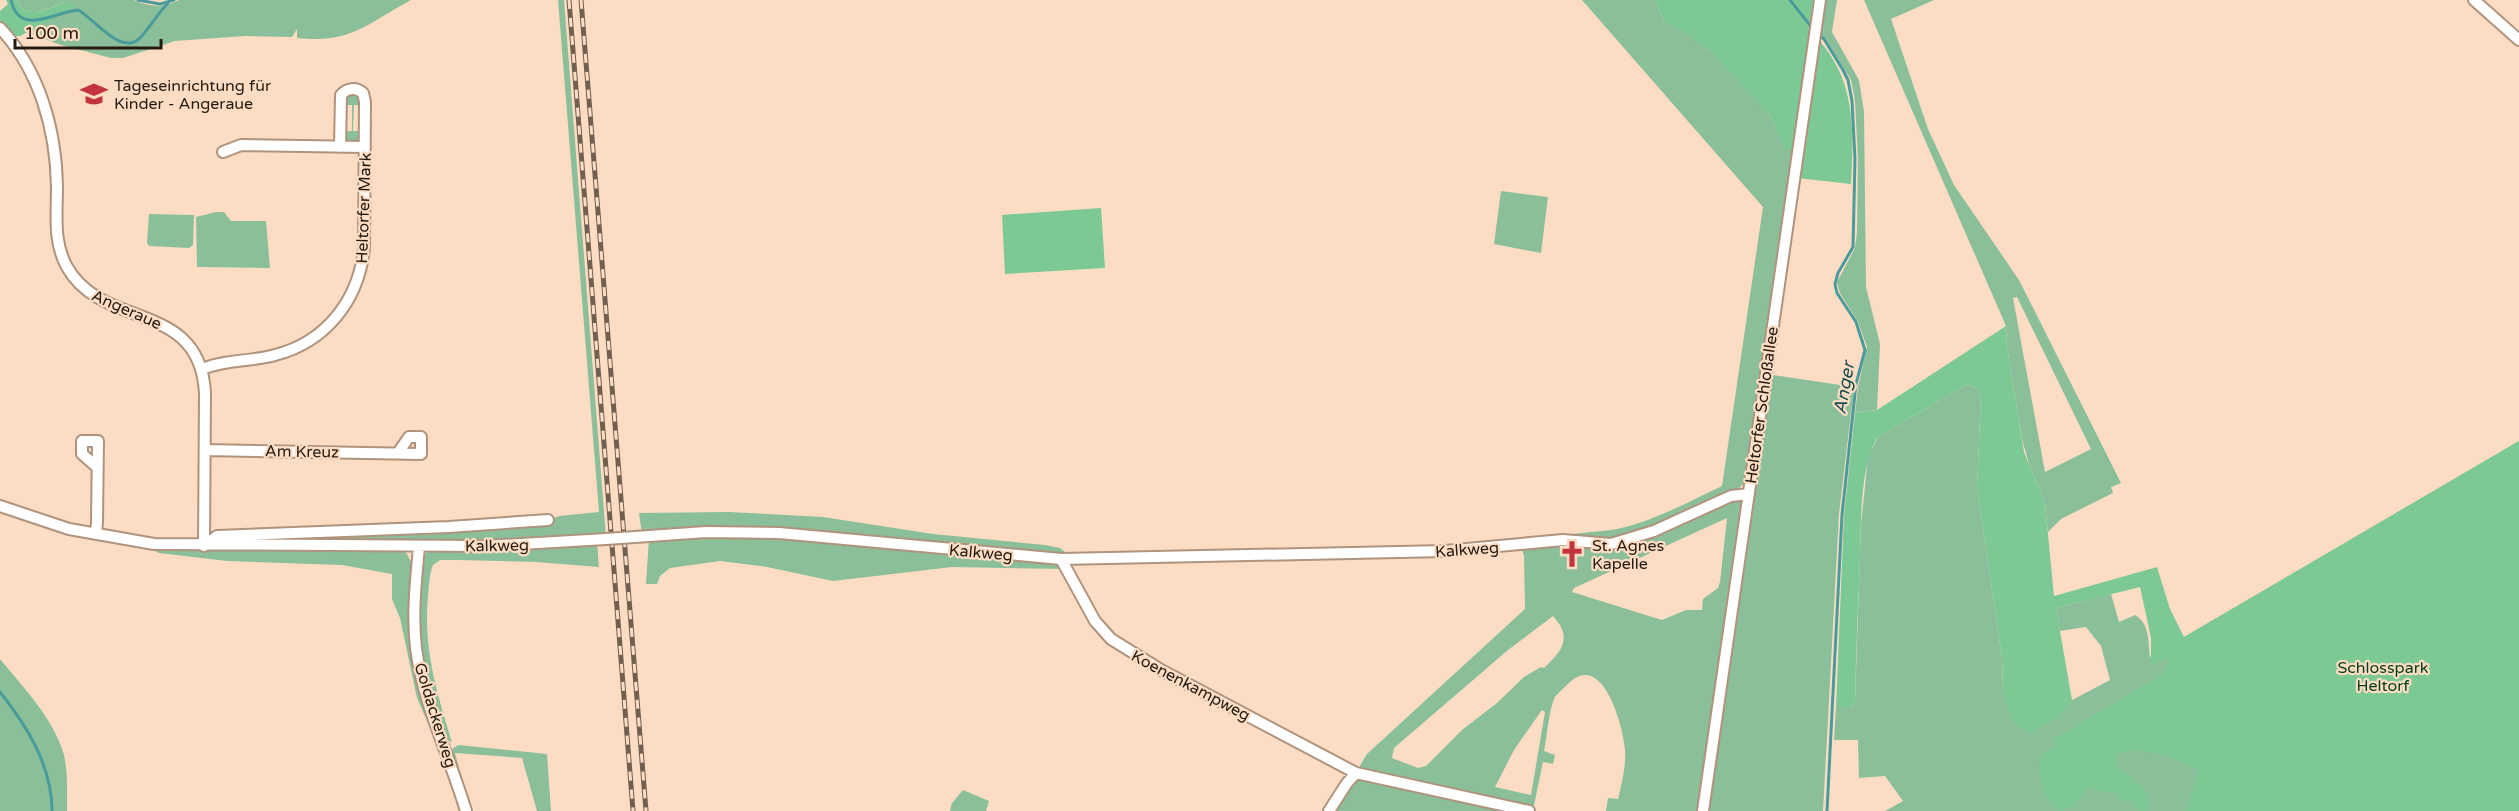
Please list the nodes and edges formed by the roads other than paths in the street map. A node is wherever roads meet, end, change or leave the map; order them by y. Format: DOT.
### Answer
graph roads {
  1 [pos="1820,0"];
  2 [pos="2474,0"];
  3 [pos="0,28"];
  4 [pos="2519,40"];
  5 [pos="340,147"];
  6 [pos="365,147"];
  7 [pos="223,152"];
  8 [pos="202,369"];
  9 [pos="205,450"];
  10 [pos="398,453"];
  11 [pos="98,467"];
  12 [pos="1749,494"];
  13 [pos="0,506"];
  14 [pos="548,520"];
  15 [pos="96,534"];
  16 [pos="204,546"];
  17 [pos="419,547"];
  18 [pos="1061,559"];
  19 [pos="1356,773"];
  20 [pos="466,811"];
  21 [pos="1329,811"];
  22 [pos="1529,811"];
  23 [pos="1703,811"];
  1 -- 12 [label="street, Heltorfer Schloßallee"];
  2 -- 4 [label="street"];
  3 -- 8 [label="street, Angeraue"];
  5 -- 6 [label="street"];
  5 -- 6 [label="street, Heltorfer Mark"];
  5 -- 7 [label="street"];
  6 -- 8 [label="street, Heltorfer Mark"];
  8 -- 9 [label="street, Angeraue"];
  9 -- 10 [label="street, Am Kreuz"];
  9 -- 16 [label="street, Angeraue"];
  11 -- 15 [label="street"];
  12 -- 18 [label="street, Kalkweg"];
  12 -- 23 [label="street, Heltorfer Schloßallee"];
  13 -- 15 [label="street, Kalkweg"];
  14 -- 16 [label="street, Kalkweg"];
  15 -- 16 [label="street, Kalkweg"];
  16 -- 17 [label="street, Kalkweg"];
  17 -- 18 [label="street, Kalkweg, bridge"];
  17 -- 20 [label="street, Goldackerweg"];
  18 -- 19 [label="street, Koenenkampweg"];
  19 -- 21 [label="street"];
  19 -- 22 [label="street"];
}
